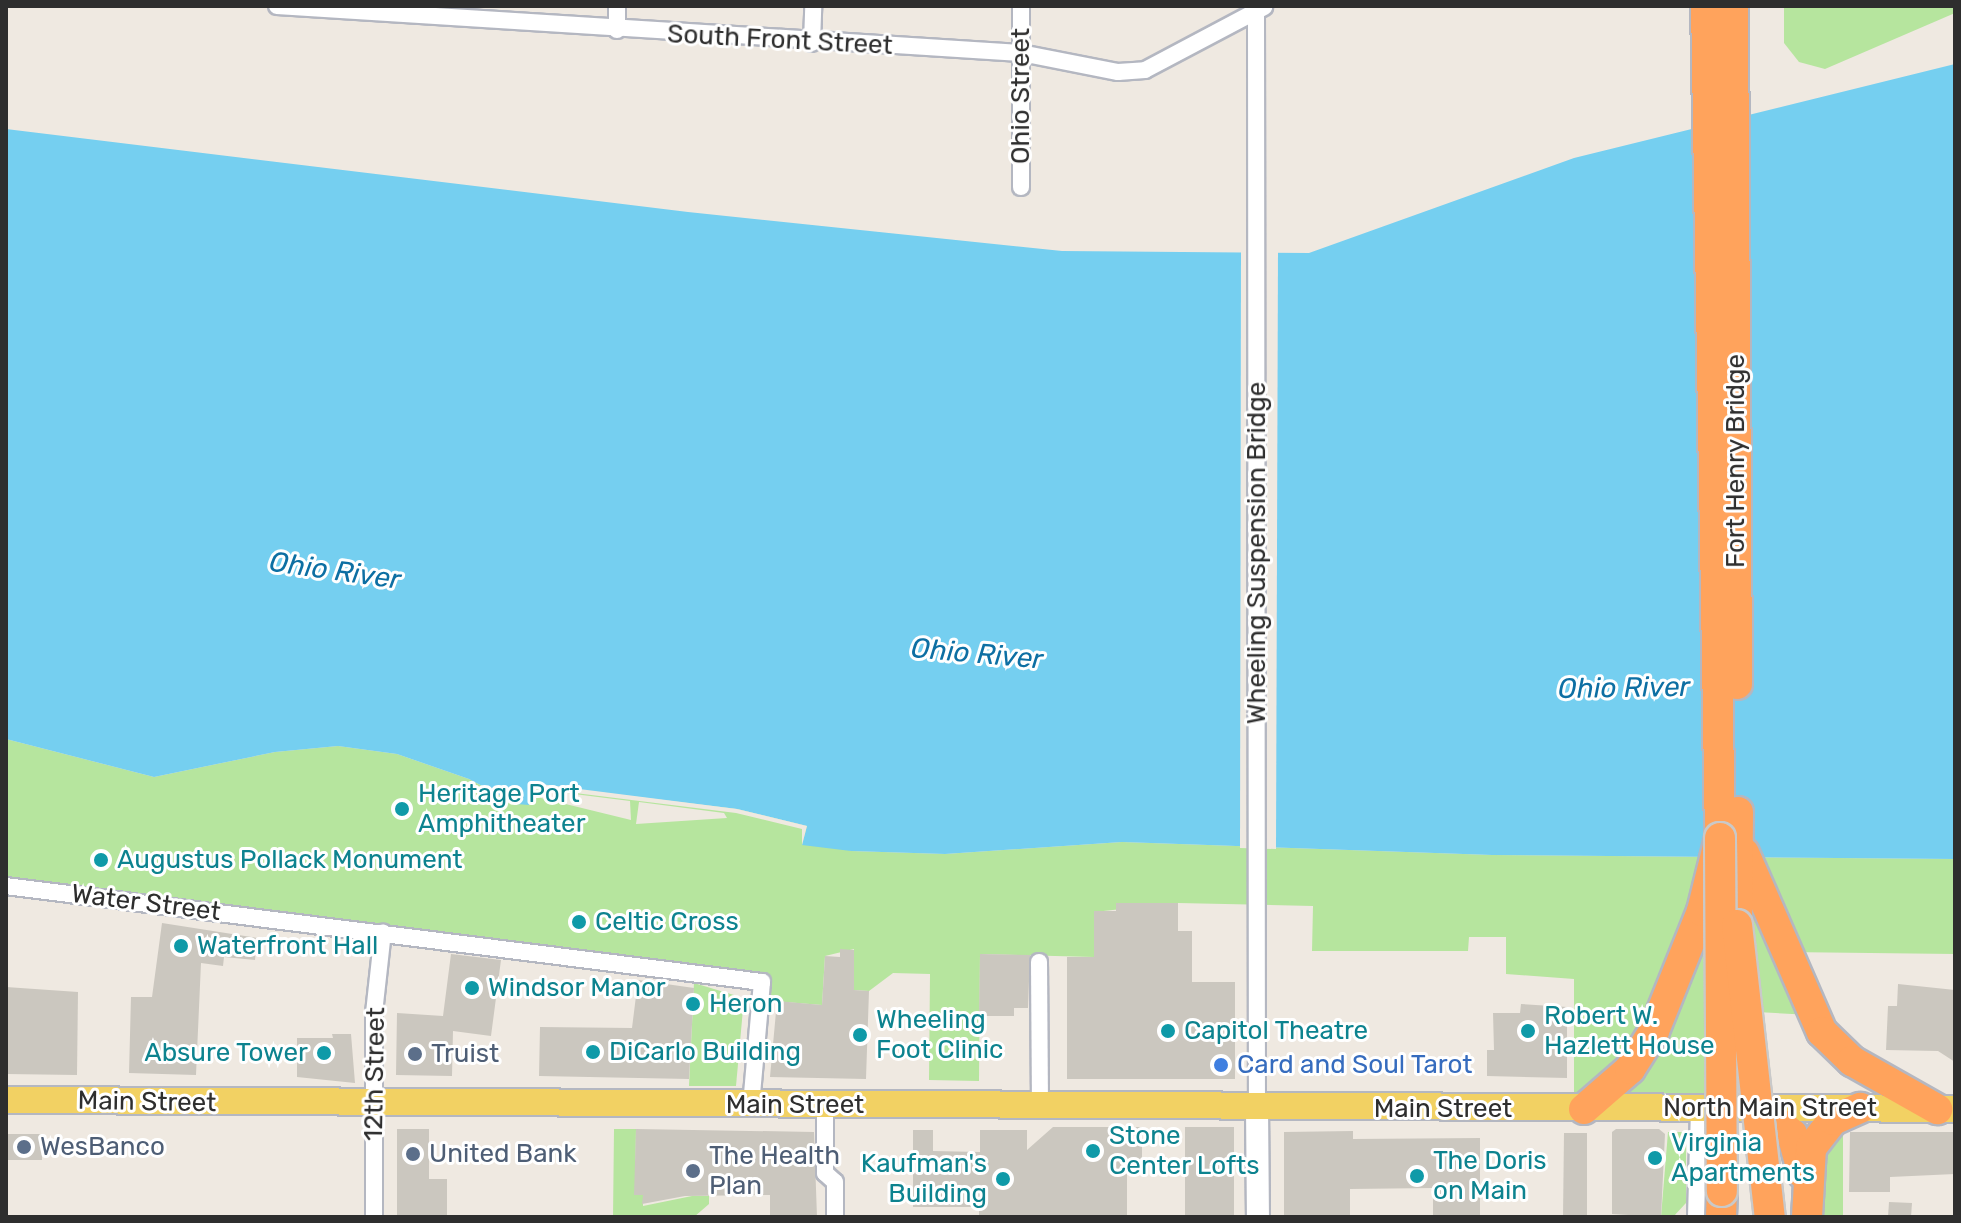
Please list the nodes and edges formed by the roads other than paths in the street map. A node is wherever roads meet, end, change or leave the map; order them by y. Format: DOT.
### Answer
graph roads {
  1 [pos="279,6"];
  2 [pos="617,6"];
  3 [pos="813,6"];
  4 [pos="1021,6"];
  5 [pos="1688,6"];
  6 [pos="1706,6"];
  7 [pos="1733,6"];
  8 [pos="1742,6"];
  9 [pos="1259,8"];
  10 [pos="617,30"];
  11 [pos="812,43"];
  12 [pos="1021,53"];
  13 [pos="1733,83"];
  14 [pos="1706,134"];
  15 [pos="1021,187"];
  16 [pos="1729,839"];
  17 [pos="6,886"];
  18 [pos="1737,925"];
  19 [pos="383,932"];
  20 [pos="1039,962"];
  21 [pos="6,1100"];
  22 [pos="375,1104"];
  23 [pos="751,1105"];
  24 [pos="825,1106"];
  25 [pos="1040,1106"];
  26 [pos="1257,1107"];
  27 [pos="1699,1108"];
  28 [pos="1860,1108"];
  29 [pos="1584,1109"];
  30 [pos="1761,1109"];
  31 [pos="1946,1109"];
  32 [pos="1805,1179"];
  33 [pos="1731,1204"];
  34 [pos="374,1217"];
  35 [pos="835,1217"];
  36 [pos="1258,1217"];
  37 [pos="1696,1217"];
  38 [pos="1770,1217"];
  39 [pos="1807,1217"];
  1 -- 10 [label="street, South Front Street"];
  2 -- 10 [label="street"];
  3 -- 11 [label="street"];
  4 -- 12 [label="street, Ohio Street"];
  5 -- 14 [label="highway"];
  6 -- 14 [label="highway"];
  7 -- 13 [label="highway"];
  8 -- 13 [label="highway"];
  9 -- 12 [label="street, South Front Street"];
  9 -- 26 [label="street, Wheeling Suspension Bridge"];
  10 -- 11 [label="street, South Front Street"];
  11 -- 12 [label="street, South Front Street"];
  12 -- 15 [label="street, Ohio Street"];
  13 -- 16 [label="highway, Fort Henry Bridge"];
  14 -- 16 [label="highway, Fort Henry Bridge"];
  16 -- 18 [label="highway"];
  16 -- 29 [label="highway, bridge"];
  16 -- 31 [label="highway"];
  16 -- 33 [label="highway, bridge"];
  17 -- 19 [label="street, Water Street"];
  18 -- 33 [label="highway, bridge"];
  18 -- 38 [label="highway, bridge"];
  19 -- 22 [label="street, 12th Street"];
  19 -- 23 [label="street, Water Street"];
  20 -- 25 [label="street"];
  21 -- 22 [label="main road, Main Street"];
  22 -- 23 [label="main road, Main Street"];
  22 -- 34 [label="street, 12th Street"];
  23 -- 24 [label="main road, Main Street"];
  24 -- 25 [label="main road, Main Street"];
  24 -- 35 [label="street"];
  25 -- 26 [label="main road, Main Street"];
  26 -- 29 [label="main road, Main Street"];
  26 -- 36 [label="main road"];
  27 -- 29 [label="main road, North Main Street"];
  27 -- 30 [label="main road, North Main Street"];
  27 -- 37 [label="street"];
  28 -- 30 [label="main road, North Main Street"];
  28 -- 31 [label="main road, North Main Street"];
  28 -- 32 [label="highway"];
  30 -- 32 [label="highway"];
  32 -- 39 [label="highway"];
}
